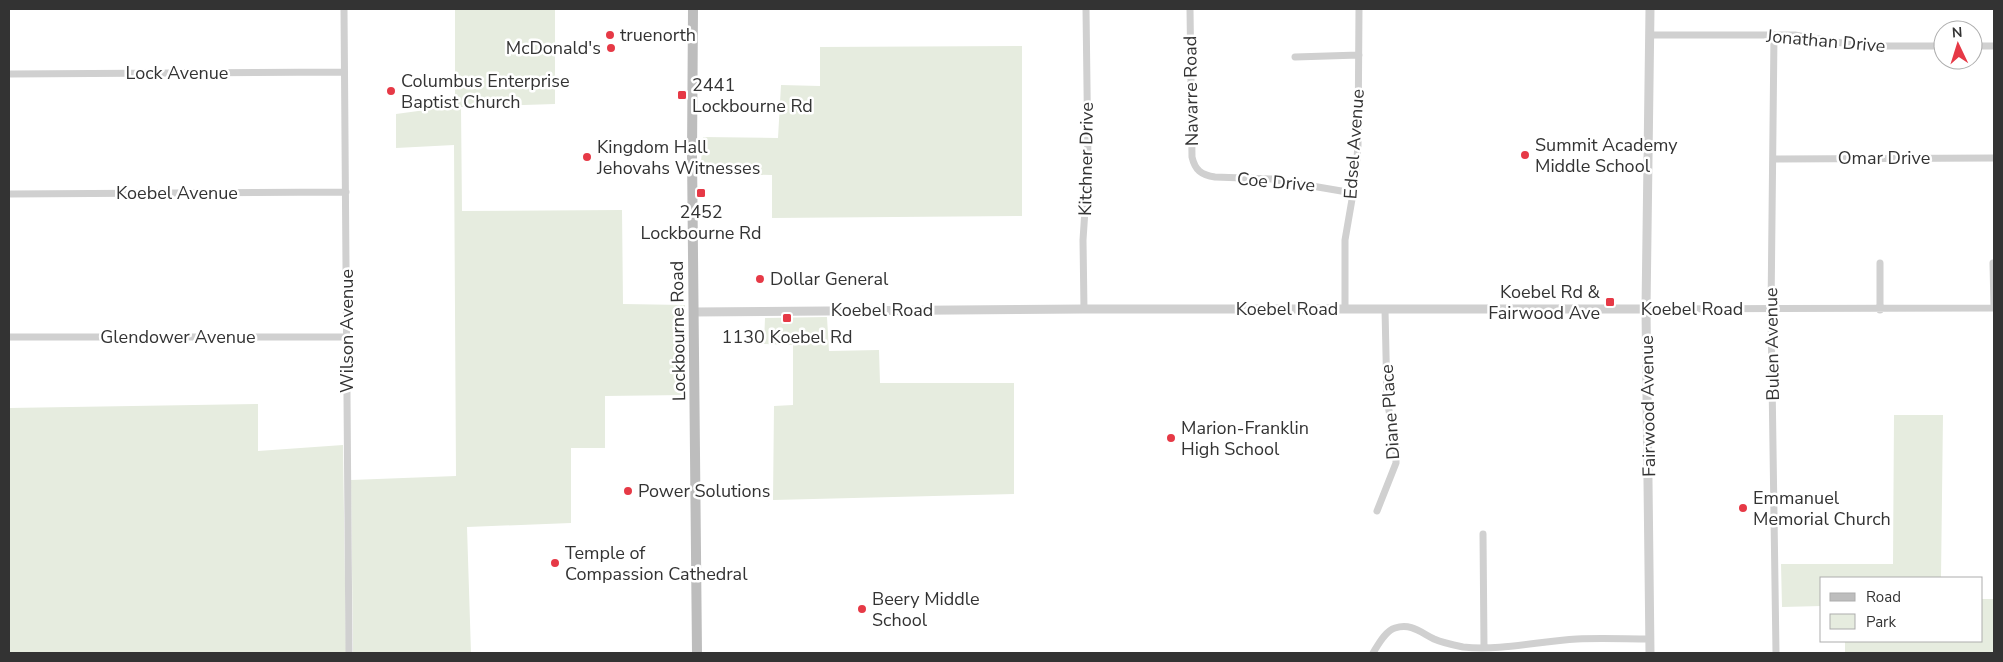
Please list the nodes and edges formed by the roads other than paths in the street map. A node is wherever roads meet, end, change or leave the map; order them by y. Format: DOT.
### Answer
graph roads {
  1 [pos="344,9"];
  2 [pos="693,9"];
  3 [pos="1086,9"];
  4 [pos="1190,9"];
  5 [pos="1359,9"];
  6 [pos="1650,9"];
  7 [pos="1650,35"];
  8 [pos="1774,35"];
  9 [pos="1933,46"];
  10 [pos="1358,55"];
  11 [pos="1295,57"];
  12 [pos="344,72"];
  13 [pos="9,74"];
  14 [pos="1994,158"];
  15 [pos="1773,159"];
  16 [pos="1199,172"];
  17 [pos="346,192"];
  18 [pos="1353,193"];
  19 [pos="9,194"];
  20 [pos="1993,263"];
  21 [pos="1880,264"];
  22 [pos="1994,308"];
  23 [pos="1084,309"];
  24 [pos="1344,309"];
  25 [pos="1646,309"];
  26 [pos="1385,310"];
  27 [pos="1771,310"];
  28 [pos="1880,310"];
  29 [pos="694,312"];
  30 [pos="9,337"];
  31 [pos="347,337"];
  32 [pos="1377,511"];
  33 [pos="1483,534"];
  34 [pos="1650,639"];
  35 [pos="1484,646"];
  36 [pos="349,653"];
  37 [pos="697,653"];
  38 [pos="1373,653"];
  39 [pos="1650,653"];
  40 [pos="1776,653"];
  1 -- 12 [label="street, Wilson Avenue"];
  2 -- 29 [label="main road, Lockbourne Road"];
  3 -- 23 [label="street, Kitchner Drive"];
  4 -- 16 [label="street, Navarre Road"];
  5 -- 10 [label="street, Edsel Avenue"];
  6 -- 7 [label="street, Fairwood Avenue"];
  7 -- 8 [label="street, Jonathan Drive"];
  7 -- 25 [label="street, Fairwood Avenue"];
  8 -- 9 [label="street, Jonathan Drive"];
  8 -- 15 [label="street, Bulen Avenue"];
  10 -- 11 [label="street"];
  10 -- 18 [label="street, Edsel Avenue"];
  12 -- 13 [label="street, Lock Avenue"];
  12 -- 17 [label="street, Wilson Avenue"];
  14 -- 15 [label="street, Omar Drive"];
  15 -- 27 [label="street, Bulen Avenue"];
  16 -- 18 [label="street, Coe Drive"];
  17 -- 19 [label="street, Koebel Avenue"];
  17 -- 31 [label="street, Wilson Avenue"];
  18 -- 24 [label="street, Edsel Avenue"];
  20 -- 22 [label="street, Koebel Road"];
  21 -- 28 [label="street"];
  22 -- 28 [label="street, Koebel Road"];
  23 -- 24 [label="street, Koebel Road"];
  23 -- 29 [label="street, Koebel Road"];
  24 -- 26 [label="street, Koebel Road"];
  25 -- 26 [label="street, Koebel Road"];
  25 -- 27 [label="street, Koebel Road"];
  25 -- 34 [label="street, Fairwood Avenue"];
  26 -- 32 [label="street, Diane Place"];
  27 -- 28 [label="street, Koebel Road"];
  27 -- 40 [label="street, Bulen Avenue"];
  29 -- 37 [label="main road, Lockbourne Road"];
  30 -- 31 [label="street, Glendower Avenue"];
  31 -- 36 [label="street, Wilson Avenue"];
  33 -- 35 [label="street"];
  34 -- 35 [label="street"];
  34 -- 39 [label="street, Fairwood Avenue"];
  35 -- 38 [label="street"];
}
